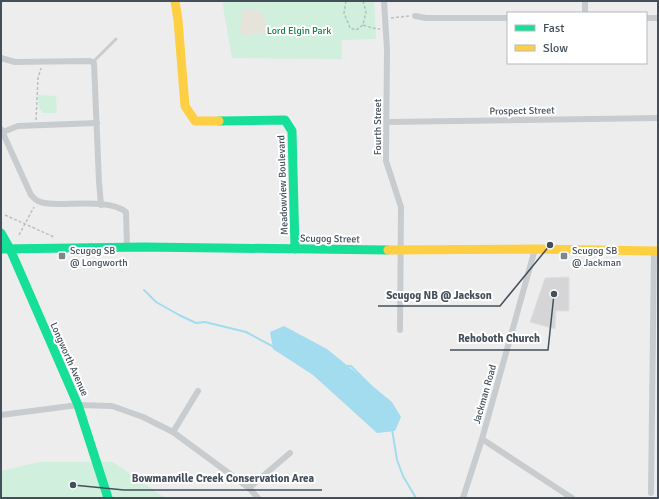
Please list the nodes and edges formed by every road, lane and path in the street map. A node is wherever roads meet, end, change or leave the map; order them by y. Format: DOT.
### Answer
graph roads {
  1 [pos="175,1"];
  2 [pos="346,1"];
  3 [pos="363,1"];
  4 [pos="384,1"];
  5 [pos="585,1"];
  6 [pos="585,12"];
  7 [pos="415,16"];
  8 [pos="386,18"];
  9 [pos="507,18"];
  10 [pos="647,18"];
  11 [pos="658,18"];
  12 [pos="363,26"];
  13 [pos="386,29"];
  14 [pos="116,39"];
  15 [pos="1,58"];
  16 [pos="44,62"];
  17 [pos="93,62"];
  18 [pos="658,118"];
  19 [pos="387,122"];
  20 [pos="97,123"];
  21 [pos="36,126"];
  22 [pos="2,130"];
  23 [pos="37,201"];
  24 [pos="101,204"];
  25 [pos="5,215"];
  26 [pos="24,224"];
  27 [pos="1,233"];
  28 [pos="19,235"];
  29 [pos="54,237"];
  30 [pos="127,247"];
  31 [pos="5,249"];
  32 [pos="295,249"];
  33 [pos="535,249"];
  34 [pos="402,250"];
  35 [pos="656,251"];
  36 [pos="400,330"];
  37 [pos="198,391"];
  38 [pos="78,405"];
  39 [pos="1,415"];
  40 [pos="173,432"];
  41 [pos="482,438"];
  42 [pos="290,453"];
  43 [pos="249,488"];
  44 [pos="651,493"];
  45 [pos="108,498"];
  46 [pos="258,498"];
  47 [pos="463,498"];
  48 [pos="572,498"];
  1 -- 32 [label="street, Meadowview Boulevard"];
  2 -- 12 [label="path"];
  3 -- 12 [label="path"];
  4 -- 8 [label="street, Fourth Street"];
  5 -- 6 [label="street"];
  7 -- 8 [label="path"];
  7 -- 9 [label="street"];
  8 -- 13 [label="street, Fourth Street"];
  10 -- 11 [label="street"];
  12 -- 13 [label="path"];
  13 -- 19 [label="street, Fourth Street"];
  14 -- 17 [label="lane"];
  15 -- 16 [label="street"];
  16 -- 17 [label="street"];
  16 -- 21 [label="path"];
  17 -- 20 [label="street"];
  18 -- 19 [label="street, Prospect Street"];
  19 -- 34 [label="street, Fourth Street"];
  20 -- 21 [label="street"];
  20 -- 24 [label="street"];
  21 -- 22 [label="street"];
  22 -- 23 [label="street"];
  23 -- 24 [label="street"];
  23 -- 26 [label="path"];
  24 -- 30 [label="street"];
  25 -- 26 [label="path"];
  26 -- 28 [label="path"];
  26 -- 29 [label="path"];
  27 -- 31 [label="street, Longworth Avenue"];
  30 -- 31 [label="street, Scugog Street"];
  30 -- 32 [label="street, Scugog Street"];
  31 -- 38 [label="street, Longworth Avenue"];
  32 -- 34 [label="street, Scugog Street"];
  33 -- 34 [label="street, Scugog Street"];
  33 -- 35 [label="street, Scugog Street"];
  33 -- 41 [label="street, Jackman Road"];
  34 -- 36 [label="street, Fourth Street"];
  35 -- 44 [label="street"];
  37 -- 40 [label="street"];
  38 -- 39 [label="street"];
  38 -- 40 [label="street"];
  38 -- 45 [label="street, Longworth Avenue"];
  40 -- 43 [label="street"];
  41 -- 47 [label="street, Jackman Road"];
  41 -- 48 [label="street"];
  42 -- 43 [label="street"];
  43 -- 46 [label="street"];
}
